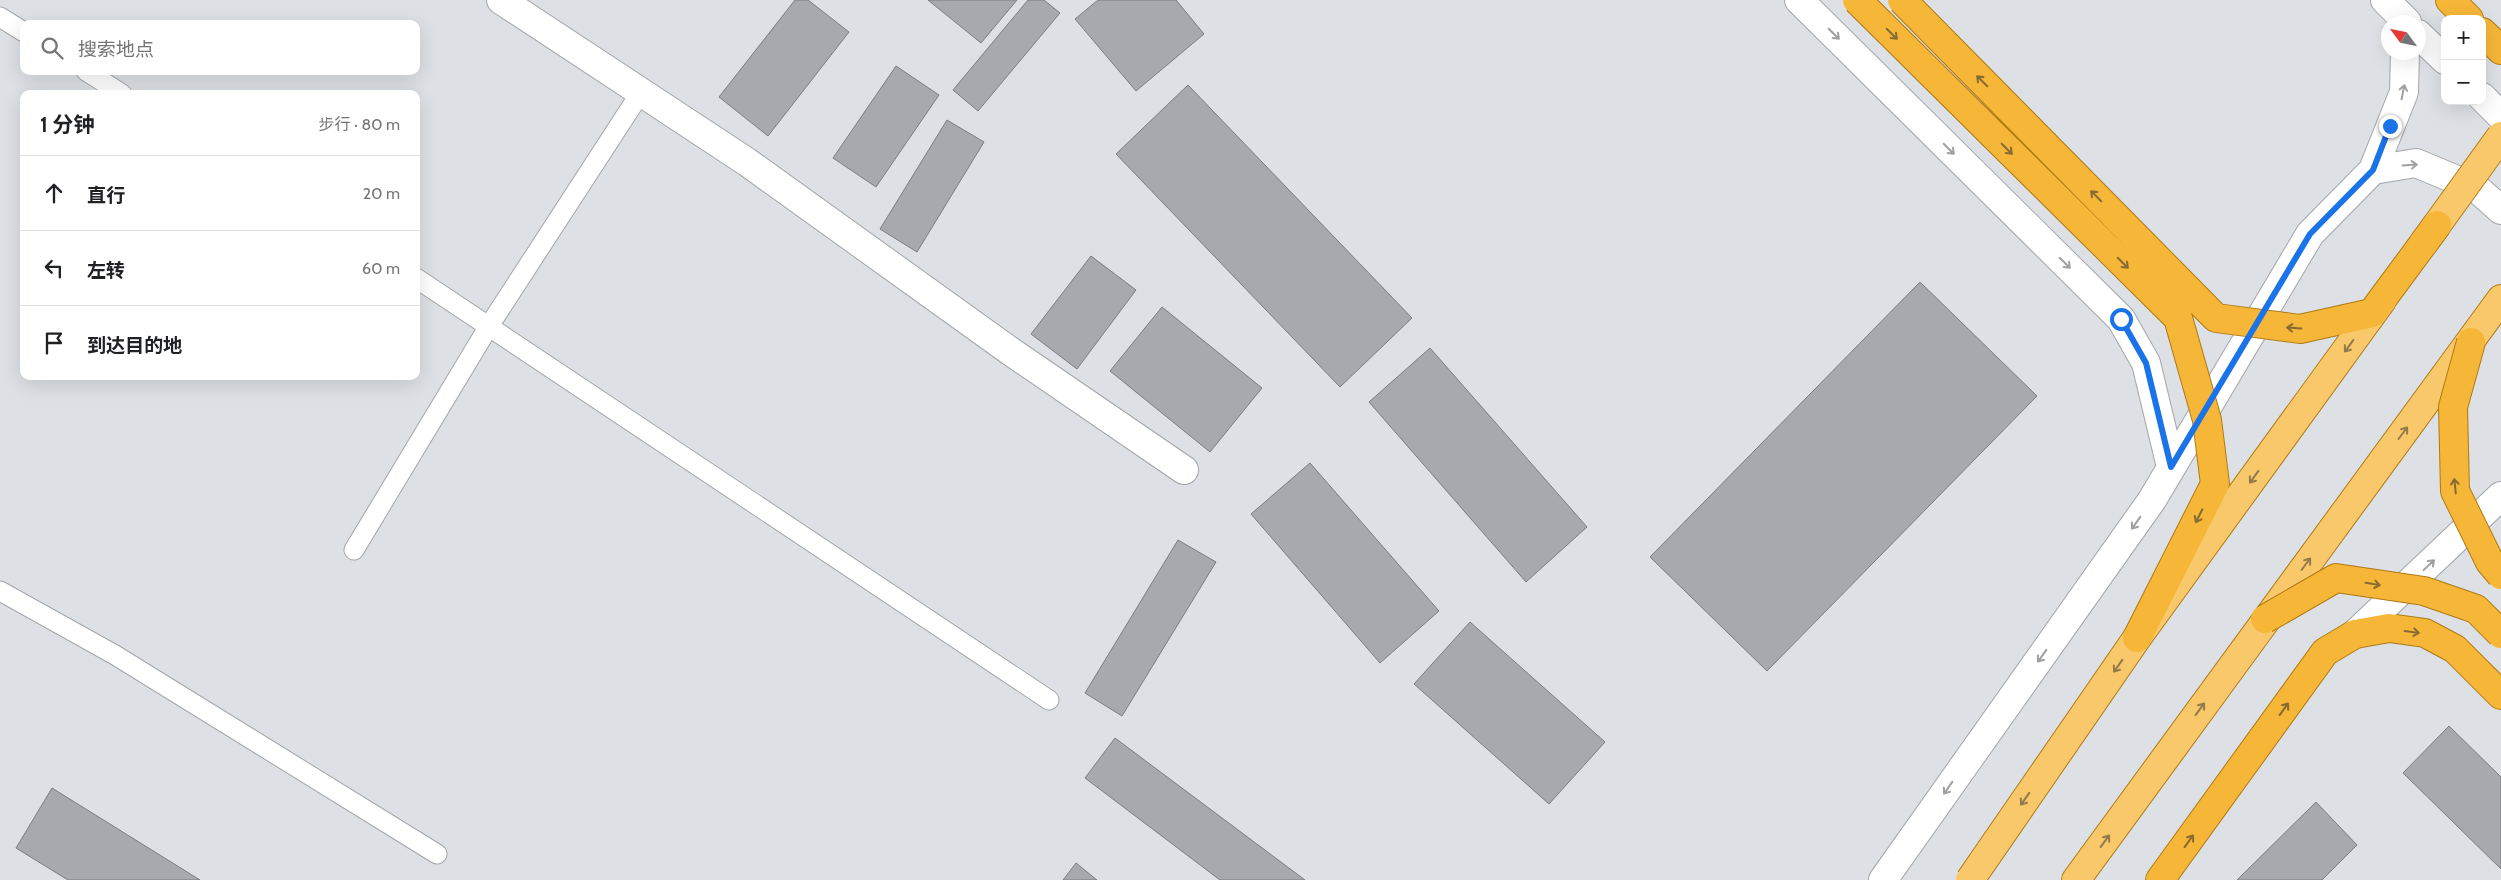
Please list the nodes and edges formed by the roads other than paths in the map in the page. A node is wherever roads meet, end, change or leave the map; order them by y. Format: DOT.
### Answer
graph roads {
  1 [pos="501,0"];
  2 [pos="1799,0"];
  3 [pos="1857,0"];
  4 [pos="1902,0"];
  5 [pos="2384,0"];
  6 [pos="2450,0"];
  7 [pos="2400,15"];
  8 [pos="2465,15"];
  9 [pos="0,17"];
  10 [pos="20,30"];
  11 [pos="2486,36"];
  12 [pos="2426,41"];
  13 [pos="2501,50"];
  14 [pos="2441,56"];
  15 [pos="2405,60"];
  16 [pos="92,75"];
  17 [pos="116,90"];
  18 [pos="641,92"];
  19 [pos="2486,101"];
  20 [pos="2501,116"];
  21 [pos="2501,136"];
  22 [pos="2373,170"];
  23 [pos="2501,210"];
  24 [pos="2437,225"];
  25 [pos="420,281"];
  26 [pos="2501,299"];
  27 [pos="489,326"];
  28 [pos="2471,342"];
  29 [pos="2171,467"];
  30 [pos="1184,470"];
  31 [pos="2501,496"];
  32 [pos="354,550"];
  33 [pos="2501,575"];
  34 [pos="0,591"];
  35 [pos="2265,619"];
  36 [pos="2355,634"];
  37 [pos="2501,634"];
  38 [pos="2137,638"];
  39 [pos="2501,695"];
  40 [pos="1049,700"];
  41 [pos="438,854"];
  42 [pos="1883,880"];
  43 [pos="1970,880"];
  44 [pos="2076,880"];
  45 [pos="2160,880"];
  1 -- 18 [label="street"];
  2 -- 29 [label="street, one-way"];
  3 -- 38 [label="highway, one-way, bridge"];
  24 -- 4 [label="highway, one-way, bridge"];
  5 -- 7 [label="street"];
  6 -- 8 [label="highway"];
  9 -- 10 [label="lane"];
  11 -- 13 [label="highway"];
  12 -- 14 [label="street"];
  22 -- 15 [label="street, one-way"];
  16 -- 17 [label="lane"];
  18 -- 27 [label="lane"];
  18 -- 30 [label="street"];
  19 -- 20 [label="street"];
  21 -- 24 [label="main road, bridge"];
  22 -- 23 [label="street, one-way"];
  22 -- 29 [label="street"];
  24 -- 38 [label="main road, one-way, bridge"];
  25 -- 27 [label="lane"];
  26 -- 28 [label="main road"];
  27 -- 32 [label="lane"];
  27 -- 40 [label="lane"];
  33 -- 28 [label="highway, one-way, bridge"];
  35 -- 28 [label="main road, one-way, bridge"];
  29 -- 42 [label="street, one-way"];
  36 -- 31 [label="street, one-way"];
  34 -- 41 [label="lane"];
  35 -- 37 [label="highway, one-way, bridge"];
  44 -- 35 [label="main road, one-way"];
  36 -- 39 [label="highway, one-way"];
  45 -- 36 [label="highway, one-way"];
  38 -- 43 [label="main road, one-way, bridge"];
}
